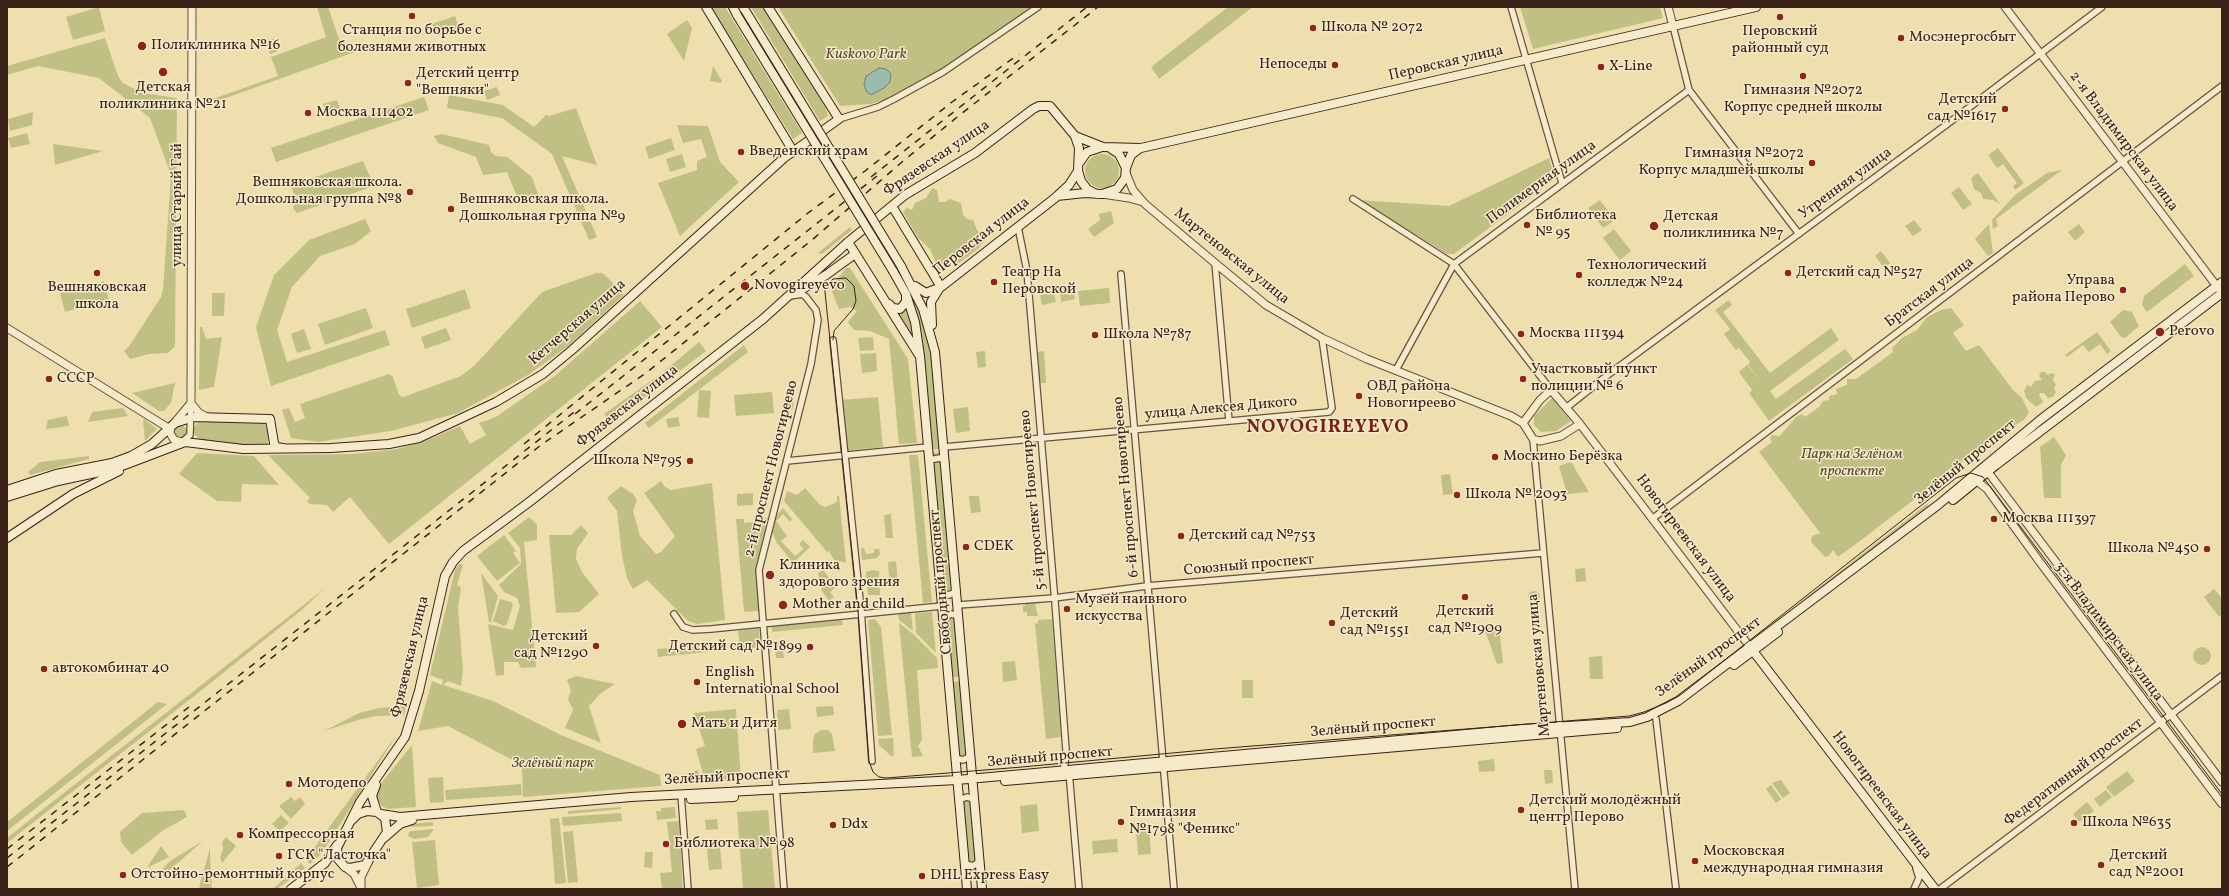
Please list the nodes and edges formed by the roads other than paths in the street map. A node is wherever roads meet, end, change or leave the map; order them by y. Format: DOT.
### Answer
graph roads {
  1 [pos="192,7"];
  2 [pos="706,7"];
  3 [pos="733,7"];
  4 [pos="768,7"];
  5 [pos="1038,7"];
  6 [pos="1511,7"];
  7 [pos="1668,7"];
  8 [pos="1756,7"];
  9 [pos="2005,7"];
  10 [pos="2102,7"];
  11 [pos="744,8"];
  12 [pos="1673,26"];
  13 [pos="2039,54"];
  14 [pos="1527,60"];
  15 [pos="2222,86"];
  16 [pos="1689,90"];
  17 [pos="839,119"];
  18 [pos="1075,136"];
  19 [pos="1105,147"];
  20 [pos="1141,148"];
  21 [pos="793,151"];
  22 [pos="2121,161"];
  23 [pos="1079,168"];
  24 [pos="1126,170"];
  25 [pos="1562,184"];
  26 [pos="1099,194"];
  27 [pos="1055,198"];
  28 [pos="1353,199"];
  29 [pos="1145,204"];
  30 [pos="892,206"];
  31 [pos="1018,227"];
  32 [pos="1799,234"];
  33 [pos="848,242"];
  34 [pos="855,254"];
  35 [pos="1215,263"];
  36 [pos="1454,264"];
  37 [pos="1121,274"];
  38 [pos="908,277"];
  39 [pos="941,287"];
  40 [pos="2221,289"];
  41 [pos="906,294"];
  42 [pos="790,296"];
  43 [pos="887,303"];
  44 [pos="7,328"];
  45 [pos="1322,338"];
  46 [pos="833,340"];
  47 [pos="935,352"];
  48 [pos="920,356"];
  49 [pos="1396,370"];
  50 [pos="1551,390"];
  51 [pos="191,403"];
  52 [pos="1566,408"];
  53 [pos="207,417"];
  54 [pos="191,418"];
  55 [pos="1229,421"];
  56 [pos="1523,423"];
  57 [pos="1580,424"];
  58 [pos="172,426"];
  59 [pos="1134,429"];
  60 [pos="191,432"];
  61 [pos="1040,437"];
  62 [pos="273,438"];
  63 [pos="1533,438"];
  64 [pos="182,442"];
  65 [pos="944,447"];
  66 [pos="928,448"];
  67 [pos="262,449"];
  68 [pos="288,449"];
  69 [pos="845,456"];
  70 [pos="930,460"];
  71 [pos="787,461"];
  72 [pos="945,461"];
  73 [pos="135,462"];
  74 [pos="1986,469"];
  75 [pos="1975,480"];
  76 [pos="7,490"];
  77 [pos="7,497"];
  78 [pos="1652,518"];
  79 [pos="7,538"];
  80 [pos="1543,553"];
  81 [pos="1147,586"];
  82 [pos="957,591"];
  83 [pos="941,593"];
  84 [pos="1054,598"];
  85 [pos="958,605"];
  86 [pos="942,606"];
  87 [pos="861,613"];
  88 [pos="674,614"];
  89 [pos="959,616"];
  90 [pos="943,618"];
  91 [pos="763,624"];
  92 [pos="1751,649"];
  93 [pos="2222,676"];
  94 [pos="2171,715"];
  95 [pos="1656,719"];
  96 [pos="2160,723"];
  97 [pos="1559,730"];
  98 [pos="971,756"];
  99 [pos="955,758"];
  100 [pos="872,761"];
  101 [pos="1163,765"];
  102 [pos="1067,772"];
  103 [pos="382,773"];
  104 [pos="973,781"];
  105 [pos="958,782"];
  106 [pos="2222,782"];
  107 [pos="777,792"];
  108 [pos="682,796"];
  109 [pos="974,799"];
  110 [pos="959,800"];
  111 [pos="2222,804"];
  112 [pos="379,813"];
  113 [pos="350,822"];
  114 [pos="384,838"];
  115 [pos="339,842"];
  116 [pos="369,861"];
  117 [pos="980,861"];
  118 [pos="324,862"];
  119 [pos="965,864"];
  120 [pos="1915,864"];
  121 [pos="343,865"];
  122 [pos="361,887"];
  123 [pos="291,889"];
  124 [pos="688,889"];
  125 [pos="784,889"];
  126 [pos="967,889"];
  127 [pos="982,889"];
  128 [pos="1079,889"];
  129 [pos="1174,889"];
  130 [pos="1575,889"];
  131 [pos="1676,889"];
  132 [pos="1914,889"];
  133 [pos="1935,889"];
  134 [pos="1940,889"];
  1 -- 51 [label="street, улица Старый Гай"];
  2 -- 21 [label="main road"];
  3 -- 41 [label="main road, Свободный проспект, bridge"];
  4 -- 17 [label="main road"];
  5 -- 17 [label="street"];
  6 -- 14 [label="street"];
  7 -- 12 [label="street"];
  8 -- 12 [label="main road, Перовская улица"];
  9 -- 13 [label="street, 2-я Владимирская улица"];
  10 -- 13 [label="street, Утренняя улица"];
  11 -- 38 [label="main road, bridge"];
  12 -- 14 [label="main road, Перовская улица"];
  12 -- 16 [label="street"];
  13 -- 22 [label="street, 2-я Владимирская улица"];
  13 -- 32 [label="street, Утренняя улица"];
  14 -- 20 [label="main road, Перовская улица"];
  14 -- 25 [label="street"];
  15 -- 22 [label="street, Братская улица"];
  16 -- 25 [label="street, Полимерная улица"];
  16 -- 32 [label="street"];
  17 -- 21 [label="main road, Кетчерская улица"];
  18 -- 19 [label="main road"];
  18 -- 23 [label="main road"];
  18 -- 30 [label="main road, Фрязевская улица"];
  19 -- 20 [label="main road, Перовская улица"];
  19 -- 23 [label="main road"];
  19 -- 24 [label="main road"];
  20 -- 24 [label="main road"];
  21 -- 68 [label="main road, Кетчерская улица"];
  22 -- 40 [label="street, 2-я Владимирская улица"];
  22 -- 78 [label="street, Братская улица"];
  23 -- 26 [label="main road"];
  23 -- 27 [label="main road, Перовская улица"];
  24 -- 26 [label="main road"];
  24 -- 29 [label="street"];
  25 -- 36 [label="street, Полимерная улица"];
  26 -- 27 [label="main road"];
  26 -- 29 [label="street"];
  27 -- 31 [label="main road, Перовская улица"];
  28 -- 36 [label="street, Новогиреевская улица"];
  29 -- 35 [label="street, Мартеновская улица"];
  30 -- 33 [label="main road, Фрязевская улица"];
  30 -- 39 [label="main road"];
  31 -- 39 [label="main road, Перовская улица"];
  31 -- 61 [label="street, 5-й проспект Новогиреево"];
  32 -- 52 [label="street, Утренняя улица"];
  33 -- 34 [label="main road"];
  33 -- 42 [label="main road, Фрязевская улица"];
  34 -- 42 [label="main road"];
  34 -- 43 [label="main road"];
  35 -- 45 [label="street, Мартеновская улица"];
  35 -- 55 [label="street"];
  36 -- 49 [label="street, Полимерная улица"];
  36 -- 50 [label="street, Новогиреевская улица"];
  37 -- 59 [label="street, 6-й проспект Новогиреево"];
  38 -- 39 [label="main road, Перовская улица"];
  38 -- 47 [label="main road, Свободный проспект"];
  39 -- 47 [label="main road"];
  40 -- 74 [label="main road, Зелёный проспект"];
  41 -- 43 [label="main road"];
  41 -- 48 [label="main road, Свободный проспект"];
  42 -- 71 [label="street, 2-й проспект Новогиреево"];
  42 -- 103 [label="main road, Фрязевская улица"];
  43 -- 48 [label="main road"];
  44 -- 58 [label="street"];
  45 -- 49 [label="street, Мартеновская улица"];
  45 -- 55 [label="street, улица Алексея Дикого"];
  46 -- 69 [label="street"];
  47 -- 65 [label="main road, Свободный проспект"];
  48 -- 66 [label="main road, Свободный проспект"];
  49 -- 56 [label="street, Мартеновская улица"];
  50 -- 52 [label="street, Новогиреевская улица"];
  50 -- 56 [label="street"];
  51 -- 53 [label="street"];
  51 -- 54 [label="street, улица Старый Гай"];
  51 -- 58 [label="street"];
  52 -- 57 [label="street, Новогиреевская улица"];
  53 -- 54 [label="main road"];
  53 -- 62 [label="main road"];
  54 -- 58 [label="main road"];
  54 -- 60 [label="street, улица Старый Гай"];
  55 -- 59 [label="street, улица Алексея Дикого"];
  56 -- 63 [label="street"];
  57 -- 63 [label="street"];
  57 -- 78 [label="street, Новогиреевская улица"];
  58 -- 60 [label="street"];
  58 -- 64 [label="street"];
  58 -- 76 [label="main road"];
  59 -- 61 [label="street, улица Алексея Дикого"];
  59 -- 81 [label="street, 6-й проспект Новогиреево"];
  60 -- 64 [label="street"];
  61 -- 65 [label="street, улица Алексея Дикого"];
  61 -- 84 [label="street, 5-й проспект Новогиреево"];
  62 -- 67 [label="main road"];
  62 -- 68 [label="main road"];
  63 -- 80 [label="street, Мартеновская улица"];
  64 -- 67 [label="main road, Кетчерская улица"];
  64 -- 73 [label="main road, Кетчерская улица"];
  65 -- 72 [label="main road, Свободный проспект"];
  66 -- 69 [label="street"];
  66 -- 70 [label="main road, Свободный проспект"];
  67 -- 68 [label="main road, Кетчерская улица"];
  69 -- 71 [label="street"];
  69 -- 87 [label="street"];
  70 -- 72 [label="street"];
  70 -- 83 [label="main road, Свободный проспект"];
  71 -- 91 [label="street, 2-й проспект Новогиреево"];
  72 -- 82 [label="main road, Свободный проспект"];
  73 -- 77 [label="main road, Кетчерская улица"];
  73 -- 79 [label="main road"];
  74 -- 75 [label="main road, Зелёный проспект"];
  74 -- 94 [label="street, 3-я Владимирская улица"];
  75 -- 92 [label="main road, Зелёный проспект"];
  75 -- 96 [label="street, 3-я Владимирская улица"];
  78 -- 92 [label="street, Новогиреевская улица"];
  80 -- 81 [label="street, Союзный проспект"];
  80 -- 97 [label="street, Мартеновская улица"];
  81 -- 84 [label="street, Союзный проспект"];
  81 -- 101 [label="street, 6-й проспект Новогиреево"];
  82 -- 83 [label="street"];
  82 -- 85 [label="main road, Свободный проспект"];
  83 -- 86 [label="main road, Свободный проспект"];
  84 -- 85 [label="street, Союзный проспект"];
  84 -- 102 [label="street, 5-й проспект Новогиреево"];
  85 -- 89 [label="main road, Свободный проспект"];
  86 -- 87 [label="street"];
  86 -- 90 [label="main road, Свободный проспект"];
  87 -- 91 [label="street"];
  87 -- 100 [label="street"];
  88 -- 91 [label="street"];
  89 -- 90 [label="street"];
  89 -- 98 [label="main road, Свободный проспект"];
  90 -- 99 [label="main road, Свободный проспект"];
  91 -- 107 [label="street, 2-й проспект Новогиреево"];
  92 -- 95 [label="main road, Зелёный проспект"];
  92 -- 97 [label="main road, Зелёный проспект"];
  92 -- 120 [label="main road, Новогиреевская улица"];
  93 -- 94 [label="street, Федеративный проспект"];
  94 -- 96 [label="street, Федеративный проспект"];
  94 -- 106 [label="street, 3-я Владимирская улица"];
  95 -- 97 [label="main road, Зелёный проспект"];
  95 -- 131 [label="street"];
  96 -- 111 [label="street, 3-я Владимирская улица"];
  96 -- 134 [label="street, Федеративный проспект"];
  97 -- 101 [label="main road, Зелёный проспект"];
  97 -- 130 [label="street, Мартеновская улица"];
  98 -- 99 [label="street"];
  98 -- 104 [label="main road, Свободный проспект"];
  99 -- 105 [label="main road, Свободный проспект"];
  101 -- 102 [label="main road, Зелёный проспект"];
  101 -- 129 [label="street, 6-й проспект Новогиреево"];
  102 -- 104 [label="main road, Зелёный проспект"];
  102 -- 128 [label="street, 5-й проспект Новогиреево"];
  103 -- 112 [label="main road"];
  103 -- 113 [label="main road, Фрязевская улица"];
  104 -- 105 [label="main road, Зелёный проспект"];
  104 -- 109 [label="main road, Свободный проспект"];
  105 -- 107 [label="main road, Зелёный проспект"];
  105 -- 110 [label="main road, Свободный проспект"];
  107 -- 108 [label="main road, Зелёный проспект"];
  107 -- 125 [label="street, 2-й проспект Новогиреево"];
  108 -- 112 [label="main road, Зелёный проспект"];
  108 -- 114 [label="main road, Зелёный проспект"];
  108 -- 124 [label="street"];
  109 -- 110 [label="street"];
  109 -- 117 [label="main road, Свободный проспект"];
  110 -- 119 [label="main road, Свободный проспект"];
  112 -- 113 [label="main road"];
  112 -- 114 [label="main road"];
  113 -- 115 [label="main road"];
  114 -- 116 [label="main road"];
  115 -- 118 [label="main road"];
  115 -- 121 [label="main road"];
  116 -- 121 [label="main road"];
  116 -- 122 [label="street"];
  117 -- 119 [label="street"];
  117 -- 127 [label="main road, Свободный проспект"];
  118 -- 121 [label="main road"];
  118 -- 123 [label="main road"];
  119 -- 126 [label="main road, Свободный проспект"];
  120 -- 132 [label="street"];
  120 -- 133 [label="main road, Новогиреевская улица"];
  121 -- 122 [label="street"];
}
